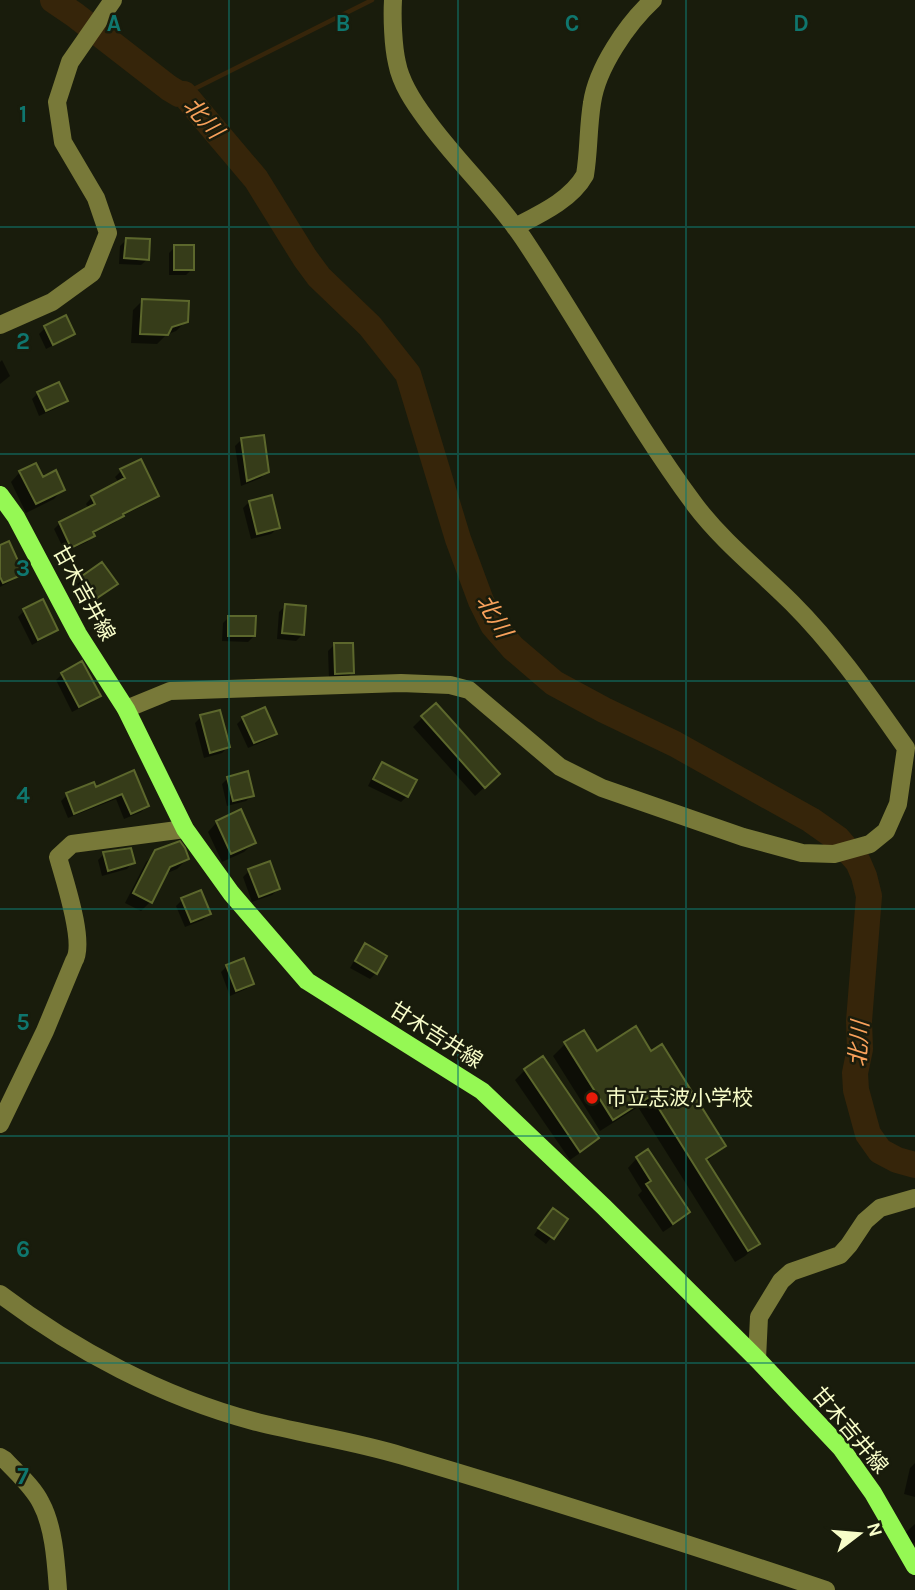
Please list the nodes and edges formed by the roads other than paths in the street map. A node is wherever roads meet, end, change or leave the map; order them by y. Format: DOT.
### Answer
graph roads {
  1 [pos="113,0"];
  2 [pos="393,0"];
  3 [pos="653,0"];
  4 [pos="515,228"];
  5 [pos="0,324"];
  6 [pos="0,495"];
  7 [pos="126,709"];
  8 [pos="911,745"];
  9 [pos="186,829"];
  10 [pos="0,1124"];
  11 [pos="915,1198"];
  12 [pos="0,1294"];
  13 [pos="757,1360"];
  14 [pos="0,1457"];
  15 [pos="915,1566"];
  16 [pos="58,1590"];
  17 [pos="826,1590"];
  1 -- 5 [label="street"];
  2 -- 4 [label="street"];
  3 -- 4 [label="street"];
  4 -- 8 [label="street"];
  6 -- 7 [label="main road, 甘木吉井線"];
  7 -- 8 [label="street"];
  7 -- 9 [label="main road, 甘木吉井線"];
  9 -- 10 [label="street"];
  9 -- 13 [label="main road, 甘木吉井線"];
  11 -- 13 [label="street"];
  12 -- 17 [label="street"];
  13 -- 15 [label="main road, 甘木吉井線"];
  14 -- 16 [label="street"];
}
